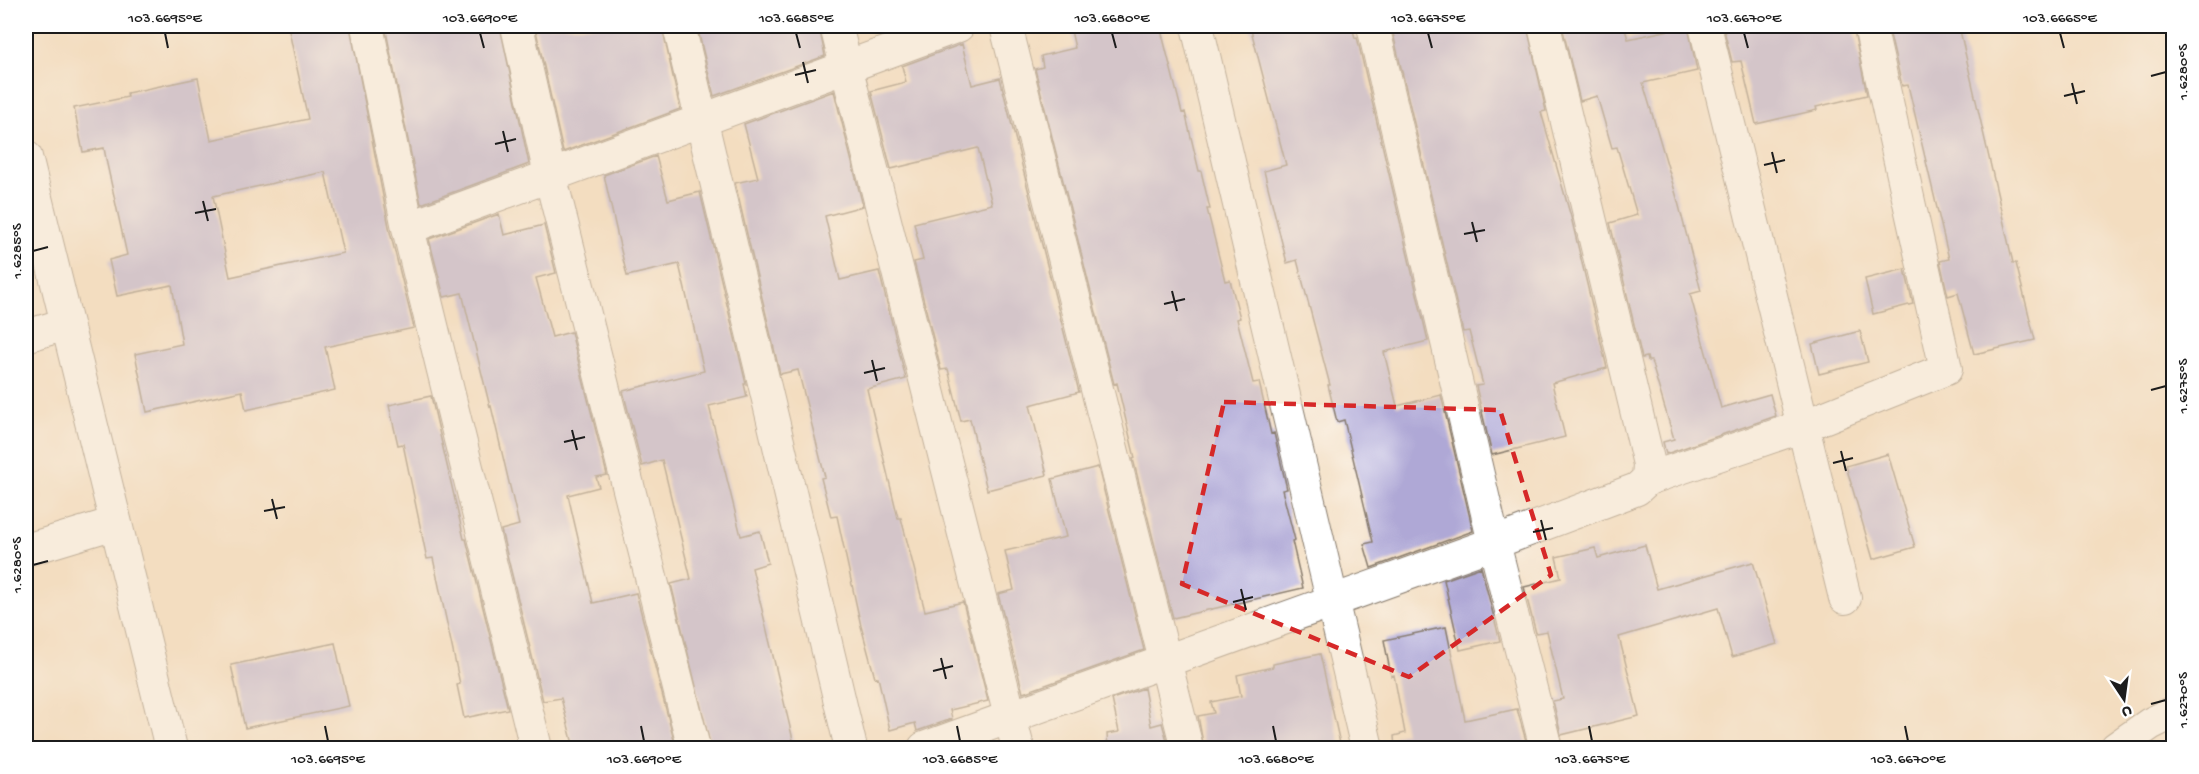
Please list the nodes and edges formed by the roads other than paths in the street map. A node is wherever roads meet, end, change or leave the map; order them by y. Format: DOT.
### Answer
graph roads {
  1 [pos="367,26"];
  2 [pos="517,26"];
  3 [pos="679,26"];
  4 [pos="837,26"];
  5 [pos="958,26"];
  6 [pos="1006,26"];
  7 [pos="1197,26"];
  8 [pos="1373,26"];
  9 [pos="1544,26"];
  10 [pos="1705,26"];
  11 [pos="1870,26"];
  12 [pos="845,67"];
  13 [pos="700,120"];
  14 [pos="26,157"];
  15 [pos="550,175"];
  16 [pos="408,228"];
  17 [pos="66,324"];
  18 [pos="26,336"];
  19 [pos="1803,426"];
  20 [pos="1648,479"];
  21 [pos="115,523"];
  22 [pos="1494,543"];
  23 [pos="26,550"];
  24 [pos="1845,598"];
  25 [pos="1333,601"];
  26 [pos="1165,661"];
  27 [pos="2174,712"];
  28 [pos="1011,717"];
  29 [pos="171,748"];
  30 [pos="536,748"];
  31 [pos="694,748"];
  32 [pos="851,748"];
  33 [pos="924,748"];
  34 [pos="1018,748"];
  35 [pos="1187,748"];
  36 [pos="1367,748"];
  37 [pos="1546,748"];
  38 [pos="2116,748"];
  1 -- 16 [label="street"];
  2 -- 15 [label="street"];
  3 -- 13 [label="street"];
  4 -- 12 [label="street"];
  5 -- 12 [label="street"];
  6 -- 26 [label="street"];
  7 -- 25 [label="street"];
  8 -- 22 [label="street"];
  9 -- 20 [label="street"];
  10 -- 19 [label="street"];
  11 -- 19 [label="street"];
  12 -- 13 [label="street"];
  12 -- 28 [label="street"];
  13 -- 15 [label="street"];
  13 -- 32 [label="street"];
  14 -- 17 [label="street"];
  15 -- 16 [label="street"];
  15 -- 31 [label="street"];
  16 -- 30 [label="street"];
  17 -- 18 [label="street"];
  17 -- 21 [label="street"];
  19 -- 20 [label="street"];
  19 -- 24 [label="street"];
  20 -- 22 [label="street"];
  21 -- 23 [label="street"];
  21 -- 29 [label="street"];
  22 -- 25 [label="street"];
  22 -- 37 [label="street"];
  25 -- 26 [label="street"];
  25 -- 36 [label="street"];
  26 -- 28 [label="street"];
  26 -- 35 [label="street"];
  27 -- 38 [label="street"];
  28 -- 33 [label="street"];
  28 -- 34 [label="street"];
}
